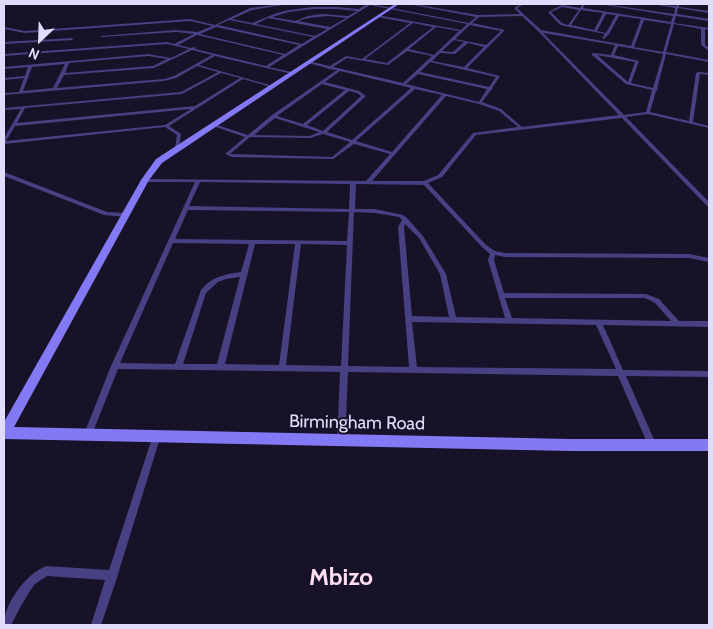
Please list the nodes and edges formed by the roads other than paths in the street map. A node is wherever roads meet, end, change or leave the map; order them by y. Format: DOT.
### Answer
graph roads {
  1 [pos="288,4"];
  2 [pos="369,4"];
  3 [pos="397,4"];
  4 [pos="409,4"];
  5 [pos="523,4"];
  6 [pos="584,4"];
  7 [pos="600,4"];
  8 [pos="653,4"];
  9 [pos="261,5"];
  10 [pos="678,6"];
  11 [pos="390,8"];
  12 [pos="581,9"];
  13 [pos="359,10"];
  14 [pos="709,12"];
  15 [pos="605,13"];
  16 [pos="521,15"];
  17 [pos="618,15"];
  18 [pos="676,15"];
  19 [pos="378,16"];
  20 [pos="478,16"];
  21 [pos="268,17"];
  22 [pos="348,17"];
  23 [pos="228,19"];
  24 [pos="643,19"];
  25 [pos="709,20"];
  26 [pos="295,21"];
  27 [pos="412,22"];
  28 [pos="470,23"];
  29 [pos="673,23"];
  30 [pos="253,24"];
  31 [pos="213,25"];
  32 [pos="107,26"];
  33 [pos="569,26"];
  34 [pos="435,27"];
  35 [pos="4,28"];
  36 [pos="329,28"];
  37 [pos="704,28"];
  38 [pos="10,29"];
  39 [pos="78,29"];
  40 [pos="709,29"];
  41 [pos="594,31"];
  42 [pos="4,32"];
  43 [pos="462,32"];
  44 [pos="540,32"];
  45 [pos="196,34"];
  46 [pos="607,34"];
  47 [pos="102,36"];
  48 [pos="316,36"];
  49 [pos="703,37"];
  50 [pos="72,38"];
  51 [pos="709,38"];
  52 [pos="453,39"];
  53 [pos="467,42"];
  54 [pos="602,42"];
  55 [pos="4,43"];
  56 [pos="176,44"];
  57 [pos="302,45"];
  58 [pos="617,45"];
  59 [pos="121,46"];
  60 [pos="486,46"];
  61 [pos="100,47"];
  62 [pos="194,48"];
  63 [pos="632,48"];
  64 [pos="66,50"];
  65 [pos="407,50"];
  66 [pos="709,50"];
  67 [pos="439,52"];
  68 [pos="216,54"];
  69 [pos="666,54"];
  70 [pos="4,55"];
  71 [pos="286,55"];
  72 [pos="435,56"];
  73 [pos="612,56"];
  74 [pos="120,58"];
  75 [pos="172,59"];
  76 [pos="362,60"];
  77 [pos="429,61"];
  78 [pos="709,61"];
  79 [pos="68,62"];
  80 [pos="309,62"];
  81 [pos="31,65"];
  82 [pos="196,65"];
  83 [pos="266,67"];
  84 [pos="4,68"];
  85 [pos="329,68"];
  86 [pos="464,68"];
  87 [pos="340,70"];
  88 [pos="221,72"];
  89 [pos="416,72"];
  90 [pos="291,73"];
  91 [pos="62,74"];
  92 [pos="709,74"];
  93 [pos="26,77"];
  94 [pos="243,78"];
  95 [pos="4,79"];
  96 [pos="321,82"];
  97 [pos="629,84"];
  98 [pos="403,85"];
  99 [pos="271,86"];
  100 [pos="86,87"];
  101 [pos="413,88"];
  102 [pos="491,88"];
  103 [pos="349,89"];
  104 [pos="55,90"];
  105 [pos="656,90"];
  106 [pos="20,92"];
  107 [pos="4,94"];
  108 [pos="444,96"];
  109 [pos="117,98"];
  110 [pos="80,102"];
  111 [pos="480,103"];
  112 [pos="24,107"];
  113 [pos="196,107"];
  114 [pos="4,109"];
  115 [pos="648,113"];
  116 [pos="112,114"];
  117 [pos="274,116"];
  118 [pos="622,117"];
  119 [pos="691,123"];
  120 [pos="13,125"];
  121 [pos="212,125"];
  122 [pos="166,126"];
  123 [pos="303,126"];
  124 [pos="709,127"];
  125 [pos="521,128"];
  126 [pos="324,132"];
  127 [pos="247,136"];
  128 [pos="4,142"];
  129 [pos="353,142"];
  130 [pos="177,148"];
  131 [pos="391,153"];
  132 [pos="4,174"];
  133 [pos="145,180"];
  134 [pos="198,180"];
  135 [pos="353,182"];
  136 [pos="367,182"];
  137 [pos="425,184"];
  138 [pos="709,205"];
  139 [pos="186,208"];
  140 [pos="352,210"];
  141 [pos="127,215"];
  142 [pos="405,219"];
  143 [pos="172,241"];
  144 [pos="252,242"];
  145 [pos="298,243"];
  146 [pos="352,243"];
  147 [pos="493,253"];
  148 [pos="709,260"];
  149 [pos="242,274"];
  150 [pos="501,295"];
  151 [pos="409,319"];
  152 [pos="453,320"];
  153 [pos="509,321"];
  154 [pos="599,323"];
  155 [pos="677,324"];
  156 [pos="709,324"];
  157 [pos="114,366"];
  158 [pos="178,367"];
  159 [pos="220,368"];
  160 [pos="282,369"];
  161 [pos="346,370"];
  162 [pos="413,370"];
  163 [pos="621,372"];
  164 [pos="709,374"];
  165 [pos="4,434"];
  166 [pos="88,434"];
  167 [pos="156,435"];
  168 [pos="341,441"];
  169 [pos="652,444"];
  170 [pos="709,445"];
  171 [pos="113,575"];
  172 [pos="6,625"];
  173 [pos="96,625"];
  1 -- 9 [label="street"];
  2 -- 11 [label="street"];
  2 -- 13 [label="street"];
  3 -- 11 [label="street"];
  4 -- 20 [label="street"];
  5 -- 16 [label="street"];
  6 -- 12 [label="street"];
  7 -- 18 [label="street"];
  8 -- 10 [label="street"];
  9 -- 23 [label="street"];
  10 -- 14 [label="street"];
  10 -- 18 [label="street"];
  11 -- 19 [label="street"];
  11 -- 28 [label="street"];
  12 -- 15 [label="street"];
  12 -- 33 [label="street"];
  12 -- 33 [label="street"];
  13 -- 21 [label="street"];
  13 -- 22 [label="street"];
  15 -- 17 [label="street"];
  15 -- 41 [label="street"];
  16 -- 20 [label="street"];
  16 -- 44 [label="street"];
  17 -- 24 [label="street"];
  17 -- 46 [label="street"];
  18 -- 25 [label="street"];
  18 -- 29 [label="street"];
  19 -- 27 [label="street"];
  19 -- 80 [label="street"];
  20 -- 28 [label="street"];
  21 -- 26 [label="street"];
  21 -- 30 [label="street"];
  22 -- 26 [label="street"];
  22 -- 36 [label="street"];
  23 -- 30 [label="street"];
  23 -- 31 [label="street"];
  24 -- 29 [label="street"];
  24 -- 63 [label="street"];
  26 -- 36 [label="street"];
  27 -- 34 [label="street"];
  27 -- 76 [label="street"];
  28 -- 43 [label="street"];
  28 -- 60 [label="street"];
  29 -- 37 [label="street"];
  29 -- 69 [label="street"];
  30 -- 48 [label="street"];
  31 -- 32 [label="street"];
  31 -- 45 [label="street"];
  31 -- 57 [label="street"];
  32 -- 39 [label="street"];
  32 -- 47 [label="street"];
  33 -- 41 [label="street"];
  34 -- 43 [label="street"];
  34 -- 65 [label="street"];
  35 -- 38 [label="street"];
  36 -- 48 [label="street"];
  37 -- 40 [label="street"];
  37 -- 49 [label="street"];
  38 -- 39 [label="street"];
  38 -- 42 [label="street"];
  39 -- 50 [label="street"];
  41 -- 46 [label="street"];
  43 -- 52 [label="street"];
  44 -- 54 [label="street"];
  44 -- 118 [label="street"];
  45 -- 47 [label="street"];
  45 -- 56 [label="street"];
  45 -- 71 [label="street"];
  46 -- 54 [label="street"];
  47 -- 61 [label="street"];
  48 -- 57 [label="street"];
  49 -- 51 [label="street"];
  49 -- 66 [label="street"];
  50 -- 55 [label="street"];
  50 -- 64 [label="street"];
  52 -- 53 [label="street"];
  52 -- 67 [label="street"];
  53 -- 60 [label="street"];
  53 -- 67 [label="street"];
  54 -- 58 [label="street"];
  56 -- 59 [label="street"];
  56 -- 62 [label="street"];
  57 -- 71 [label="street"];
  58 -- 63 [label="street"];
  58 -- 73 [label="street"];
  59 -- 61 [label="street"];
  59 -- 74 [label="street"];
  60 -- 86 [label="street"];
  61 -- 64 [label="street"];
  62 -- 68 [label="street"];
  62 -- 75 [label="street"];
  63 -- 69 [label="street"];
  64 -- 70 [label="street"];
  65 -- 72 [label="street"];
  65 -- 76 [label="street"];
  67 -- 72 [label="street"];
  68 -- 82 [label="street"];
  68 -- 83 [label="street"];
  69 -- 78 [label="street"];
  69 -- 105 [label="street"];
  71 -- 83 [label="street"];
  72 -- 77 [label="street"];
  73 -- 97 [label="street"];
  73 -- 97 [label="street"];
  74 -- 75 [label="street"];
  74 -- 79 [label="street"];
  75 -- 91 [label="street"];
  76 -- 85 [label="street"];
  77 -- 86 [label="street"];
  77 -- 89 [label="street"];
  79 -- 81 [label="street"];
  79 -- 91 [label="street"];
  80 -- 85 [label="street"];
  80 -- 90 [label="street"];
  81 -- 84 [label="street"];
  81 -- 93 [label="street"];
  82 -- 88 [label="street"];
  82 -- 100 [label="street"];
  83 -- 90 [label="street"];
  85 -- 87 [label="street"];
  86 -- 102 [label="street"];
  87 -- 96 [label="street"];
  87 -- 98 [label="street"];
  88 -- 94 [label="street"];
  88 -- 109 [label="street"];
  89 -- 98 [label="street"];
  89 -- 102 [label="street"];
  90 -- 99 [label="street"];
  91 -- 104 [label="street"];
  92 -- 119 [label="street"];
  93 -- 95 [label="street"];
  93 -- 106 [label="street"];
  94 -- 99 [label="street"];
  94 -- 113 [label="street"];
  96 -- 103 [label="street"];
  96 -- 117 [label="street"];
  97 -- 105 [label="street"];
  98 -- 101 [label="street"];
  99 -- 121 [label="street"];
  100 -- 104 [label="street"];
  100 -- 110 [label="street"];
  101 -- 108 [label="street"];
  101 -- 129 [label="street"];
  102 -- 111 [label="street"];
  103 -- 123 [label="street"];
  103 -- 126 [label="street"];
  104 -- 106 [label="street"];
  105 -- 115 [label="street"];
  106 -- 107 [label="street"];
  108 -- 111 [label="street"];
  108 -- 131 [label="street"];
  109 -- 110 [label="street"];
  109 -- 116 [label="street"];
  110 -- 112 [label="street"];
  111 -- 125 [label="street"];
  112 -- 114 [label="street"];
  112 -- 120 [label="street"];
  113 -- 116 [label="street"];
  113 -- 122 [label="street"];
  115 -- 118 [label="street"];
  115 -- 119 [label="street"];
  116 -- 120 [label="street"];
  117 -- 123 [label="street"];
  117 -- 127 [label="street"];
  118 -- 125 [label="street"];
  118 -- 138 [label="street"];
  119 -- 124 [label="street"];
  120 -- 128 [label="street"];
  121 -- 127 [label="street"];
  121 -- 130 [label="street"];
  122 -- 128 [label="street"];
  122 -- 130 [label="street"];
  123 -- 126 [label="street"];
  125 -- 137 [label="street"];
  126 -- 127 [label="street"];
  126 -- 129 [label="street"];
  127 -- 129 [label="street"];
  129 -- 131 [label="street"];
  130 -- 133 [label="street"];
  131 -- 136 [label="street"];
  132 -- 141 [label="street"];
  133 -- 134 [label="street"];
  133 -- 141 [label="street"];
  134 -- 135 [label="street"];
  134 -- 139 [label="street"];
  135 -- 136 [label="street"];
  135 -- 140 [label="street"];
  136 -- 137 [label="street"];
  137 -- 147 [label="street"];
  139 -- 140 [label="street"];
  139 -- 143 [label="street"];
  140 -- 142 [label="street"];
  140 -- 146 [label="street"];
  141 -- 165 [label="street"];
  142 -- 151 [label="street"];
  142 -- 152 [label="street"];
  143 -- 144 [label="street"];
  143 -- 157 [label="street"];
  144 -- 145 [label="street"];
  144 -- 149 [label="street"];
  145 -- 146 [label="street"];
  145 -- 160 [label="street"];
  146 -- 161 [label="street"];
  147 -- 148 [label="street"];
  147 -- 150 [label="street"];
  149 -- 158 [label="street"];
  149 -- 159 [label="street"];
  150 -- 153 [label="street"];
  150 -- 155 [label="street"];
  151 -- 152 [label="street"];
  151 -- 162 [label="street"];
  152 -- 153 [label="street"];
  153 -- 154 [label="street"];
  154 -- 155 [label="street"];
  154 -- 163 [label="street"];
  155 -- 156 [label="street"];
  157 -- 158 [label="street"];
  157 -- 166 [label="street"];
  158 -- 159 [label="street"];
  159 -- 160 [label="street"];
  160 -- 161 [label="street"];
  161 -- 162 [label="street"];
  161 -- 168 [label="street"];
  162 -- 163 [label="street"];
  163 -- 164 [label="street"];
  163 -- 169 [label="street"];
  165 -- 166 [label="street, Birmingham Road"];
  166 -- 167 [label="street, Birmingham Road"];
  167 -- 168 [label="street, Birmingham Road"];
  167 -- 171 [label="street"];
  168 -- 169 [label="street, Birmingham Road"];
  169 -- 170 [label="street, Birmingham Road"];
  171 -- 172 [label="street"];
  171 -- 173 [label="street"];
}
